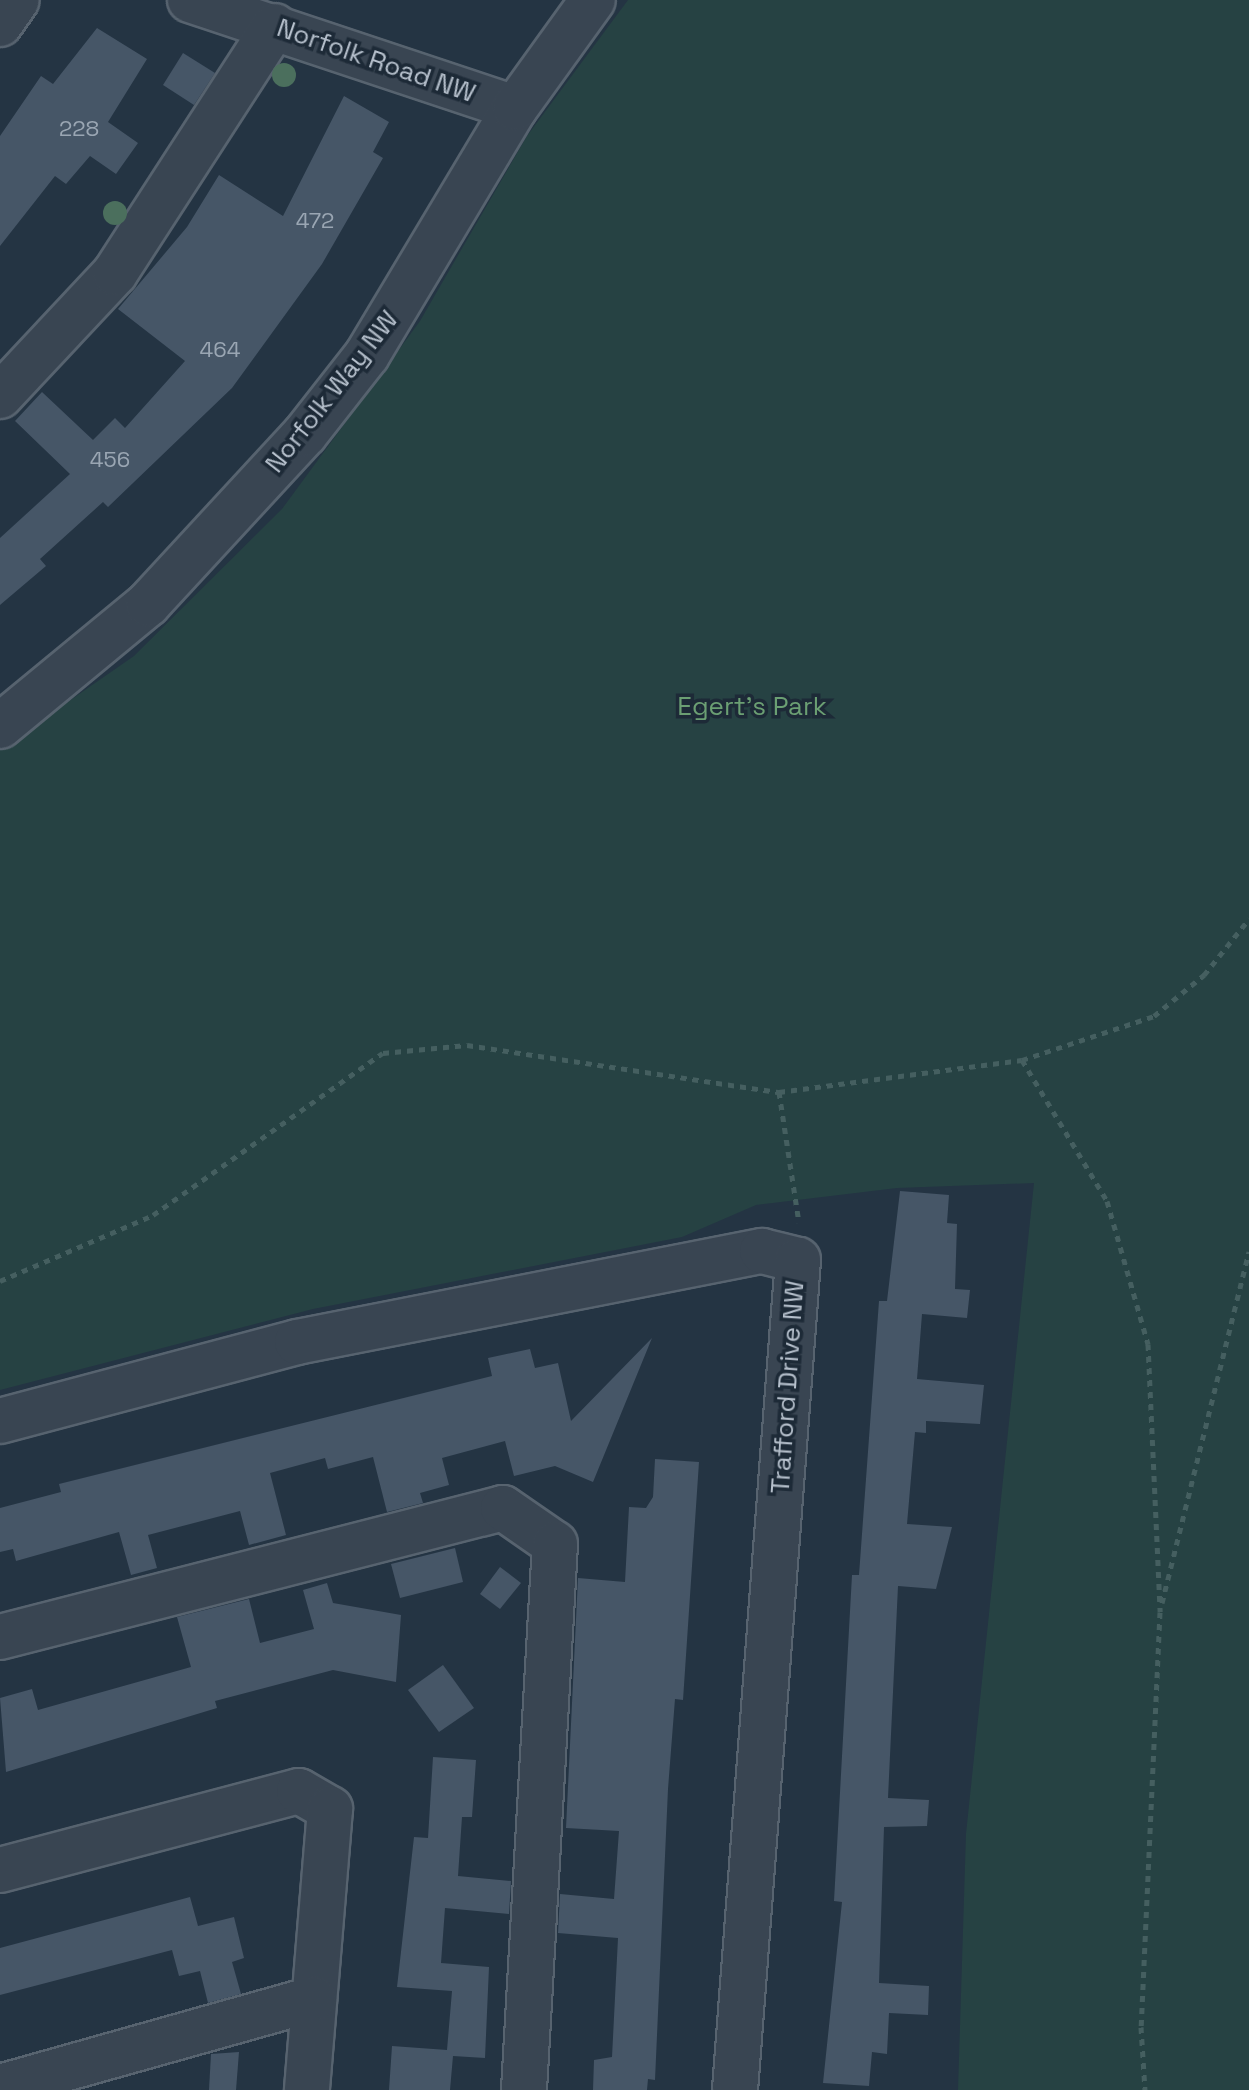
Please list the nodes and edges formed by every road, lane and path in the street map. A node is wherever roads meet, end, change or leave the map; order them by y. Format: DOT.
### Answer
graph roads {
  1 [pos="17,0"];
  2 [pos="190,0"];
  3 [pos="593,0"];
  4 [pos="0,24"];
  5 [pos="275,26"];
  6 [pos="515,108"];
  7 [pos="0,396"];
  8 [pos="0,726"];
  9 [pos="1249,919"];
  10 [pos="1022,1060"];
  11 [pos="779,1092"];
  12 [pos="1249,1252"];
  13 [pos="798,1260"];
  14 [pos="0,1281"];
  15 [pos="0,1421"];
  16 [pos="1160,1612"];
  17 [pos="0,1637"];
  18 [pos="0,1870"];
  19 [pos="314,1999"];
  20 [pos="0,2087"];
  21 [pos="307,2090"];
  22 [pos="524,2090"];
  23 [pos="735,2090"];
  24 [pos="1145,2090"];
  1 -- 4 [label="street"];
  2 -- 5 [label="street, Norfolk Road NW"];
  3 -- 6 [label="street, Norfolk Way NW"];
  5 -- 6 [label="street, Norfolk Road NW"];
  5 -- 7 [label="street"];
  6 -- 8 [label="street, Norfolk Way NW"];
  9 -- 10 [label="path"];
  10 -- 11 [label="path"];
  10 -- 16 [label="path"];
  11 -- 13 [label="path"];
  11 -- 14 [label="path"];
  12 -- 16 [label="path"];
  13 -- 15 [label="street, Trafford Drive NW"];
  13 -- 23 [label="street, Trafford Drive NW"];
  16 -- 24 [label="path"];
  17 -- 22 [label="street"];
  18 -- 19 [label="street"];
  19 -- 20 [label="street"];
  19 -- 21 [label="street"];
}
